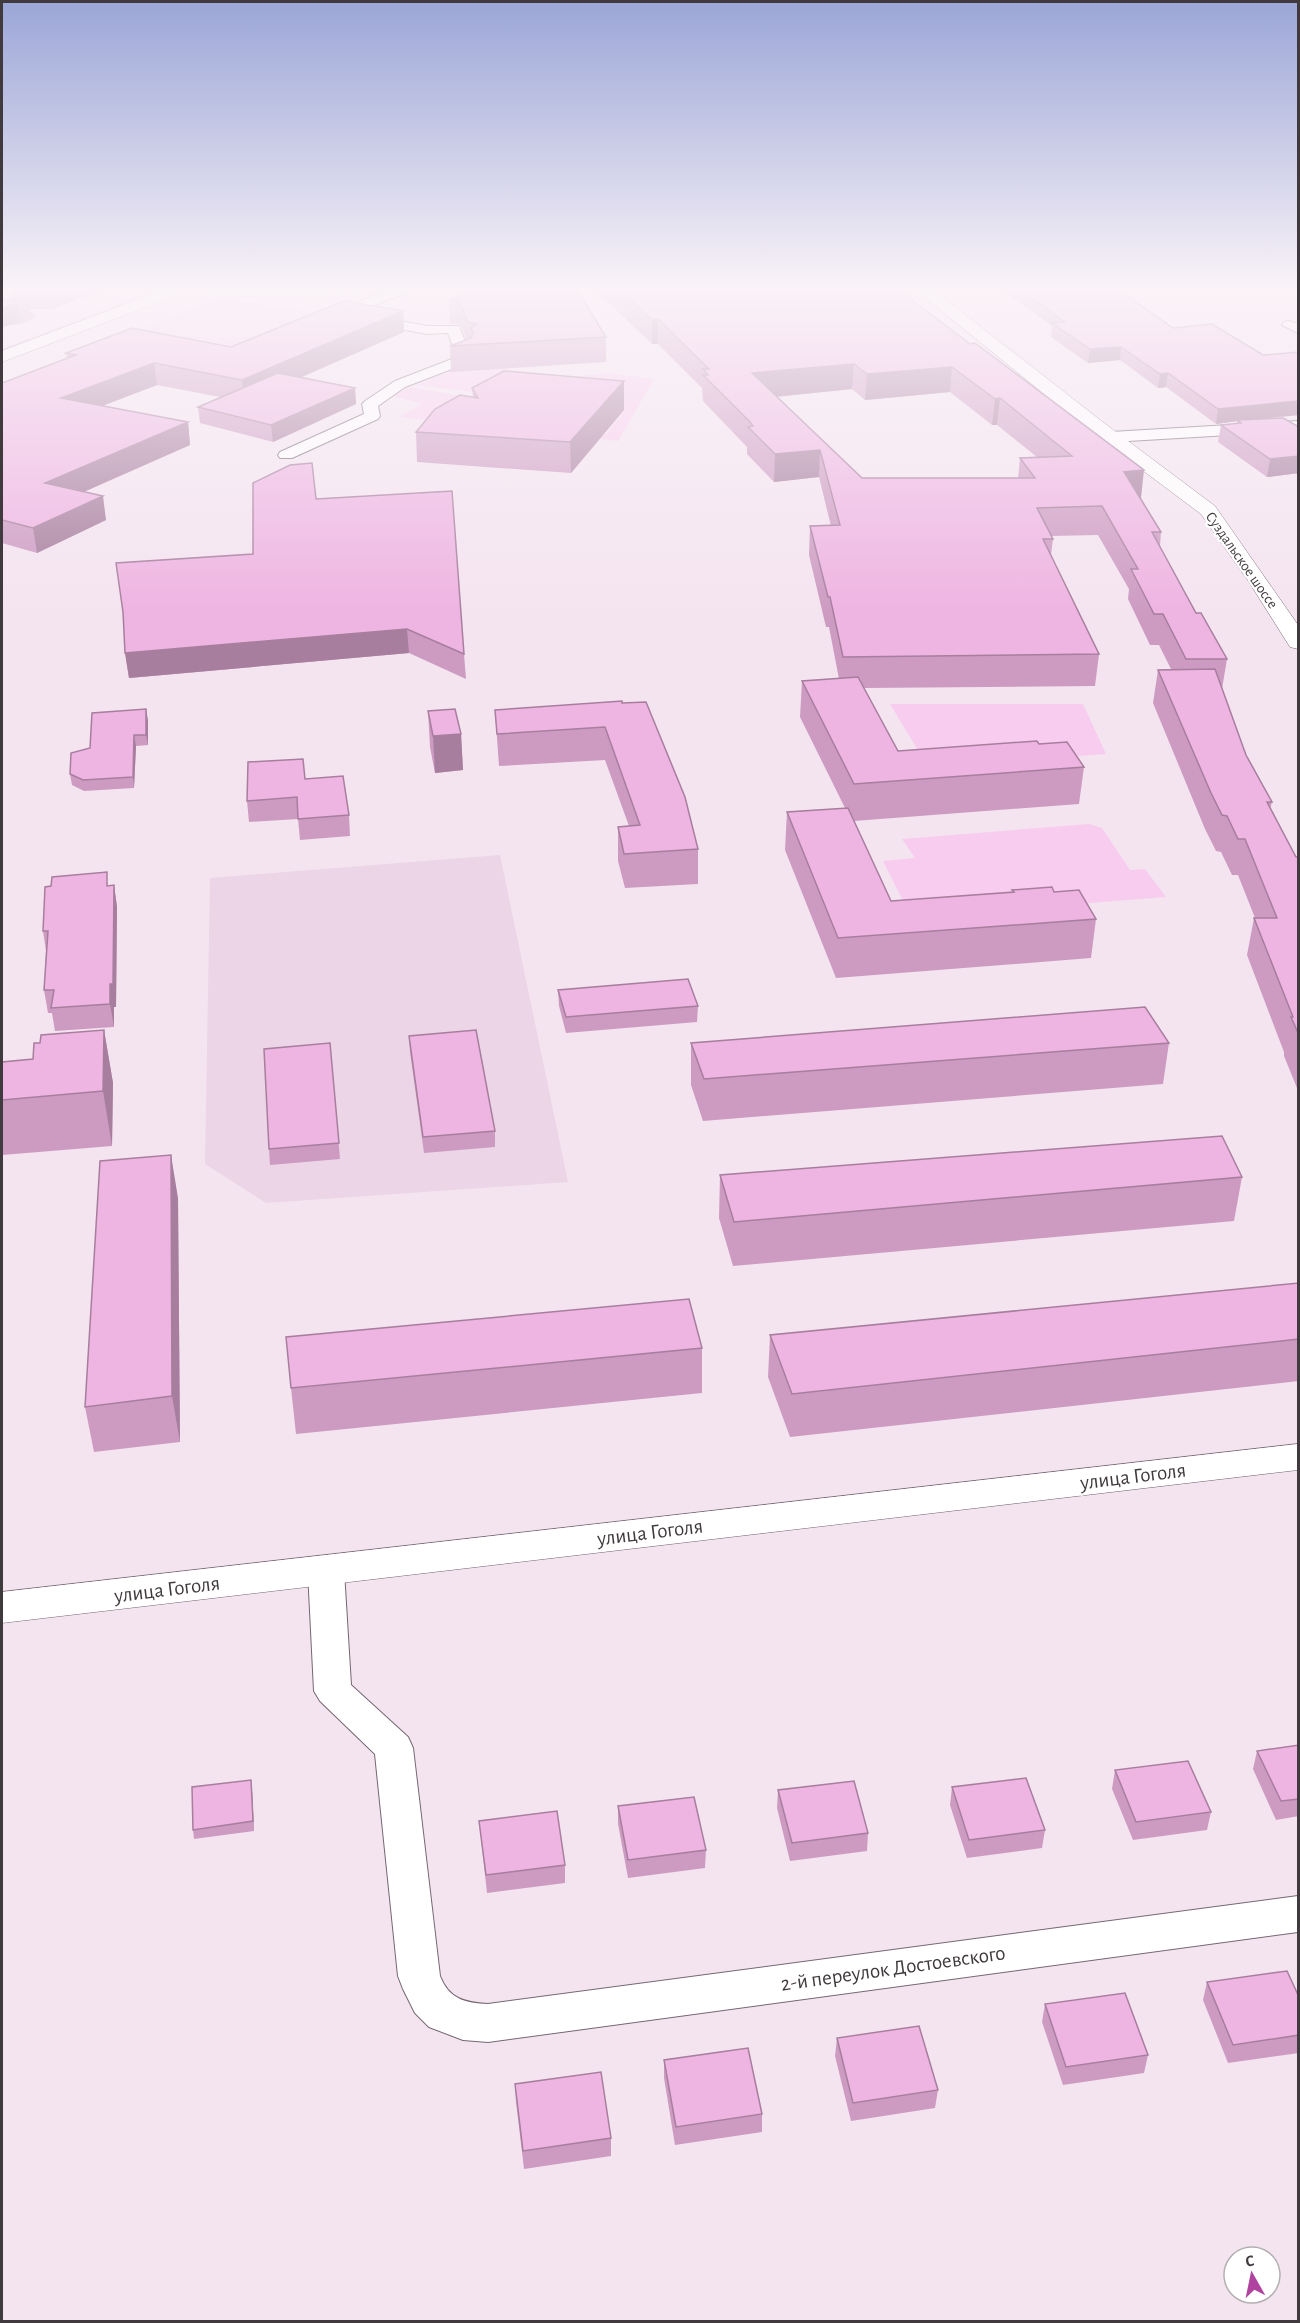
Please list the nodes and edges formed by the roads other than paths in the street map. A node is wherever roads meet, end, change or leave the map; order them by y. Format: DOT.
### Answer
graph roads {
  1 [pos="381,396"];
  2 [pos="1059,396"];
  3 [pos="1299,426"];
  4 [pos="1111,437"];
  5 [pos="286,455"];
  6 [pos="1299,642"];
  7 [pos="1299,1457"];
  8 [pos="326,1570"];
  9 [pos="2,1608"];
  10 [pos="1299,1914"];
  1 -- 5 [label="street"];
  2 -- 4 [label="main road, Суздальское шоссе"];
  3 -- 4 [label="street"];
  4 -- 6 [label="main road, Суздальское шоссе"];
  7 -- 8 [label="main road, улица Гоголя"];
  8 -- 9 [label="main road, улица Гоголя"];
  8 -- 10 [label="street, 2-й переулок Достоевского"];
}
